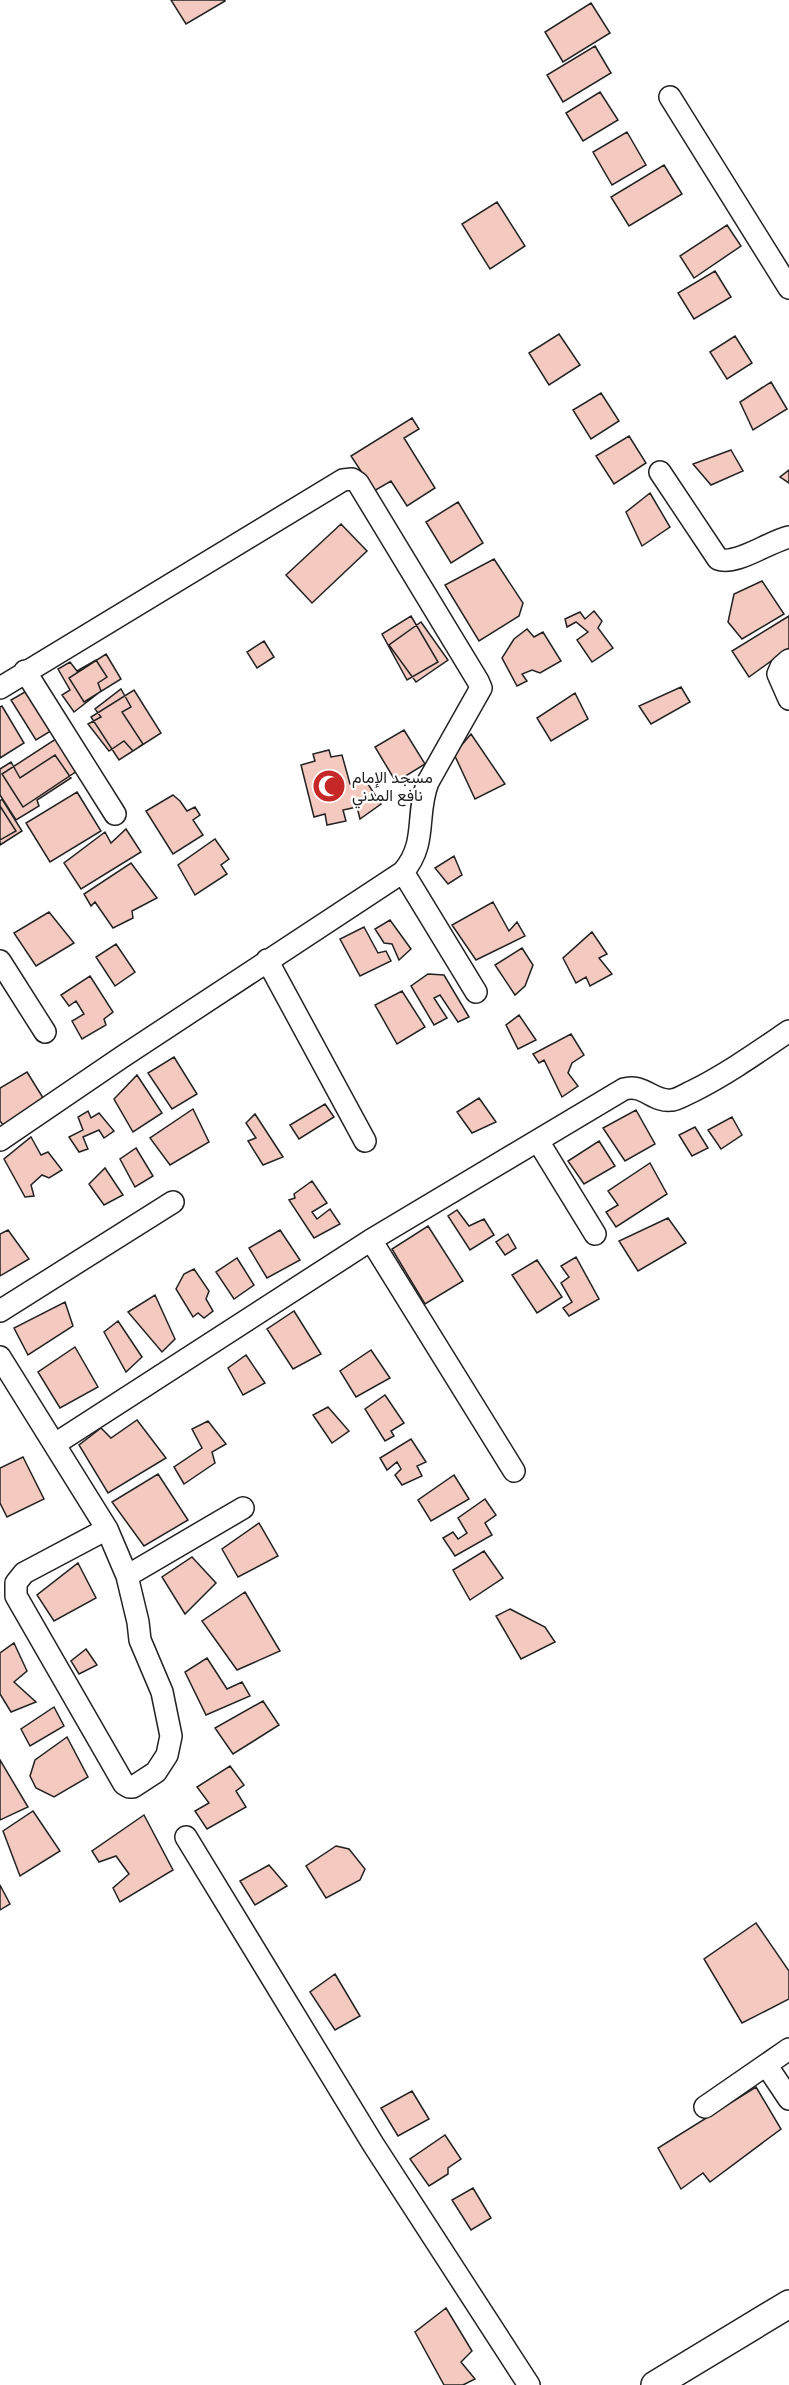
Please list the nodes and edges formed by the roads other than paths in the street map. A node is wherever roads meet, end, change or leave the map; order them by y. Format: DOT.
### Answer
graph roads {
  1 [pos="670,97"];
  2 [pos="789,288"];
  3 [pos="660,472"];
  4 [pos="789,537"];
  5 [pos="789,660"];
  6 [pos="25,671"];
  7 [pos="0,688"];
  8 [pos="789,699"];
  9 [pos="115,814"];
  10 [pos="403,872"];
  11 [pos="267,960"];
  12 [pos="0,961"];
  13 [pos="476,992"];
  14 [pos="789,1031"];
  15 [pos="45,1032"];
  16 [pos="0,1140"];
  17 [pos="365,1141"];
  18 [pos="538,1142"];
  19 [pos="172,1202"];
  20 [pos="595,1234"];
  21 [pos="370,1240"];
  22 [pos="0,1311"];
  23 [pos="0,1357"];
  24 [pos="55,1444"];
  25 [pos="514,1471"];
  26 [pos="243,1508"];
  27 [pos="107,1529"];
  28 [pos="127,1576"];
  29 [pos="186,1837"];
  30 [pos="789,2049"];
  31 [pos="767,2066"];
  32 [pos="789,2099"];
  33 [pos="705,2107"];
  34 [pos="789,2304"];
  35 [pos="529,2385"];
  36 [pos="655,2385"];
  1 -- 2 [label="street"];
  3 -- 4 [label="street"];
  5 -- 8 [label="street"];
  6 -- 7 [label="street"];
  6 -- 9 [label="street"];
  6 -- 10 [label="street"];
  10 -- 11 [label="street"];
  10 -- 13 [label="street"];
  11 -- 16 [label="street"];
  11 -- 17 [label="street"];
  12 -- 15 [label="street"];
  14 -- 18 [label="street"];
  18 -- 20 [label="street"];
  18 -- 21 [label="street"];
  19 -- 22 [label="street"];
  21 -- 24 [label="street"];
  21 -- 25 [label="street"];
  23 -- 24 [label="street"];
  24 -- 27 [label="street"];
  26 -- 28 [label="street"];
  27 -- 28 [label="street"];
  27 -- 28 [label="street"];
  29 -- 35 [label="street"];
  30 -- 31 [label="street"];
  31 -- 32 [label="street"];
  31 -- 33 [label="street"];
  34 -- 36 [label="main road"];
}
